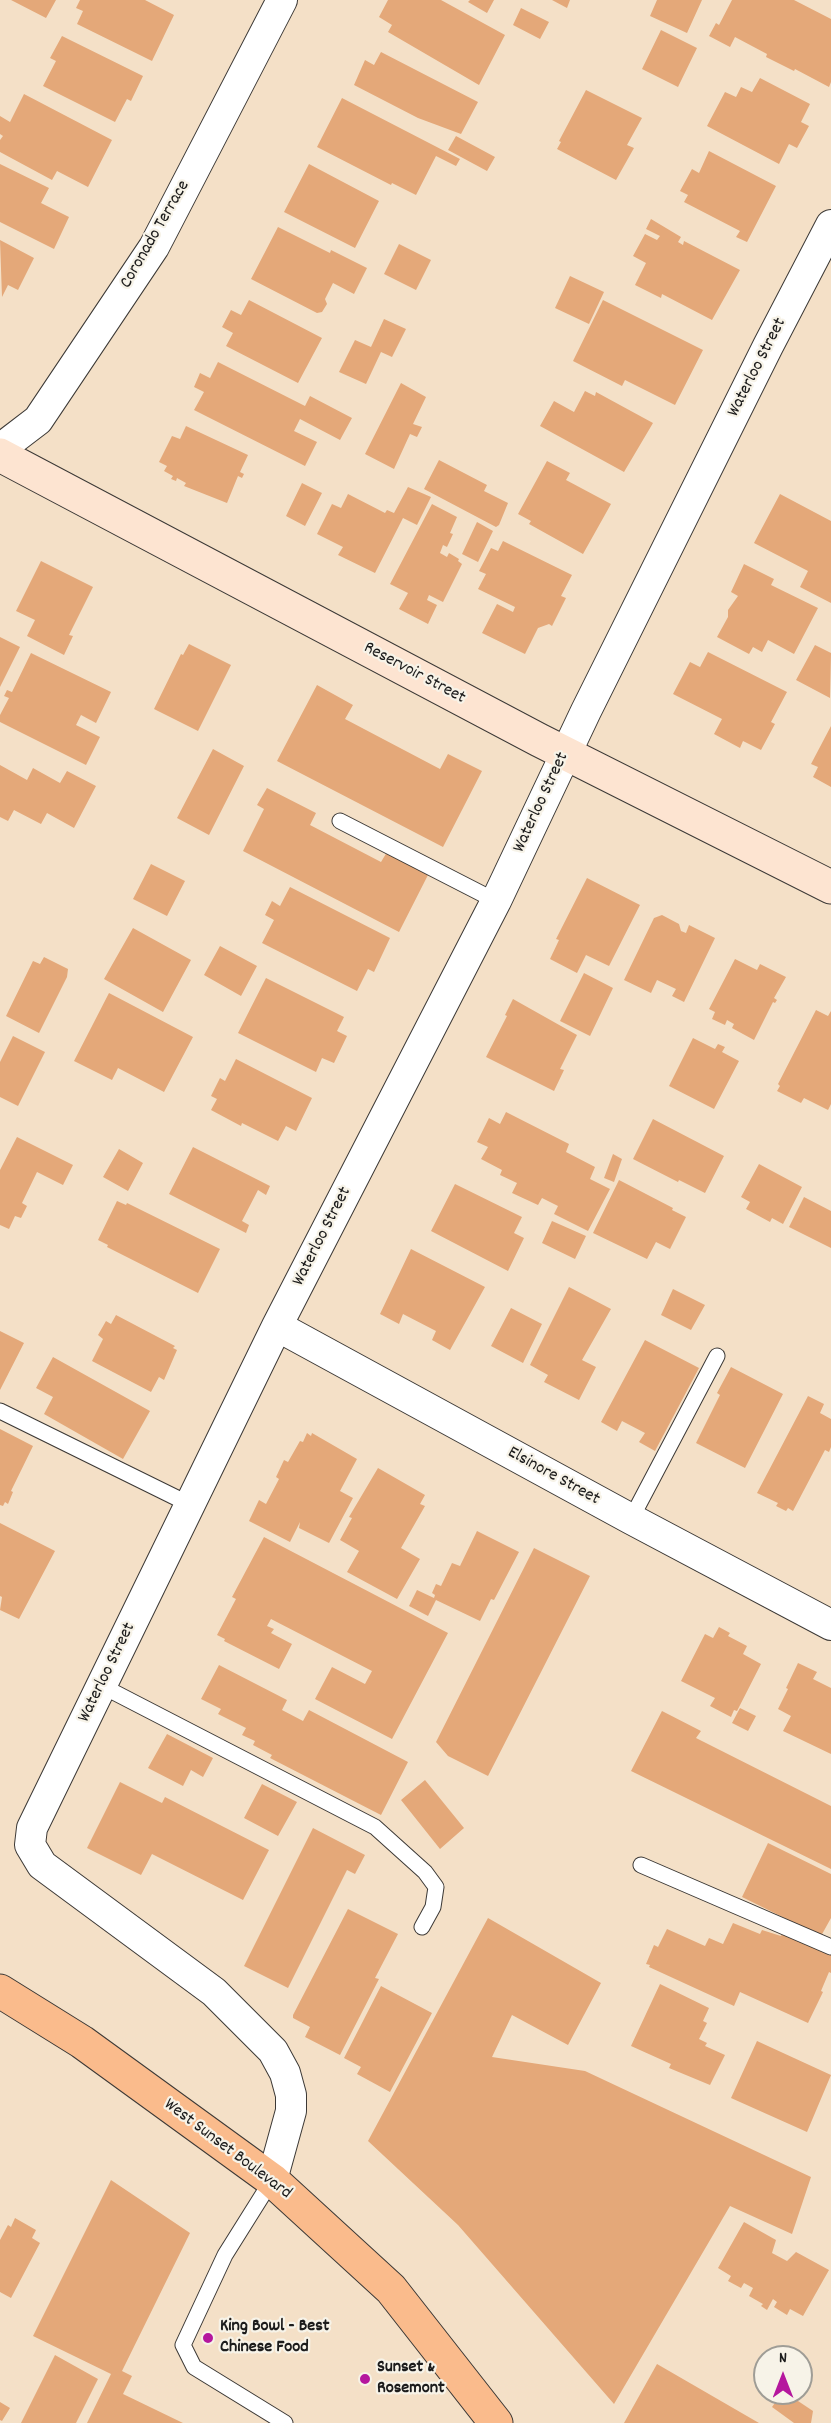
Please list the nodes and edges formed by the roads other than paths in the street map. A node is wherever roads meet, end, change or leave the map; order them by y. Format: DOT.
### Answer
graph roads {
  1 [pos="282,0"];
  2 [pos="831,225"];
  3 [pos="0,449"];
  4 [pos="0,455"];
  5 [pos="566,754"];
  6 [pos="340,821"];
  7 [pos="831,887"];
  8 [pos="496,901"];
  9 [pos="277,1326"];
  10 [pos="717,1356"];
  11 [pos="0,1411"];
  12 [pos="191,1505"];
  13 [pos="631,1520"];
  14 [pos="831,1625"];
  15 [pos="102,1686"];
  16 [pos="641,1865"];
  17 [pos="422,1927"];
  18 [pos="831,1947"];
  19 [pos="0,1991"];
  20 [pos="272,2180"];
  21 [pos="486,2420"];
  22 [pos="285,2423"];
  1 -- 3 [label="street, Coronado Terrace"];
  2 -- 5 [label="street, Waterloo Street"];
  4 -- 5 [label="street, Reservoir Street"];
  5 -- 7 [label="street, Reservoir Street"];
  5 -- 8 [label="street, Waterloo Street"];
  6 -- 8 [label="lane"];
  8 -- 9 [label="street, Waterloo Street"];
  9 -- 12 [label="street, Waterloo Street"];
  9 -- 13 [label="street, Elsinore Street"];
  10 -- 13 [label="lane"];
  11 -- 12 [label="lane"];
  12 -- 15 [label="street, Waterloo Street"];
  13 -- 14 [label="street, Elsinore Street"];
  15 -- 17 [label="lane"];
  15 -- 20 [label="street, Waterloo Street"];
  16 -- 18 [label="lane"];
  19 -- 20 [label="main road, West Sunset Boulevard"];
  20 -- 21 [label="main road, West Sunset Boulevard"];
  20 -- 22 [label="lane"];
}
